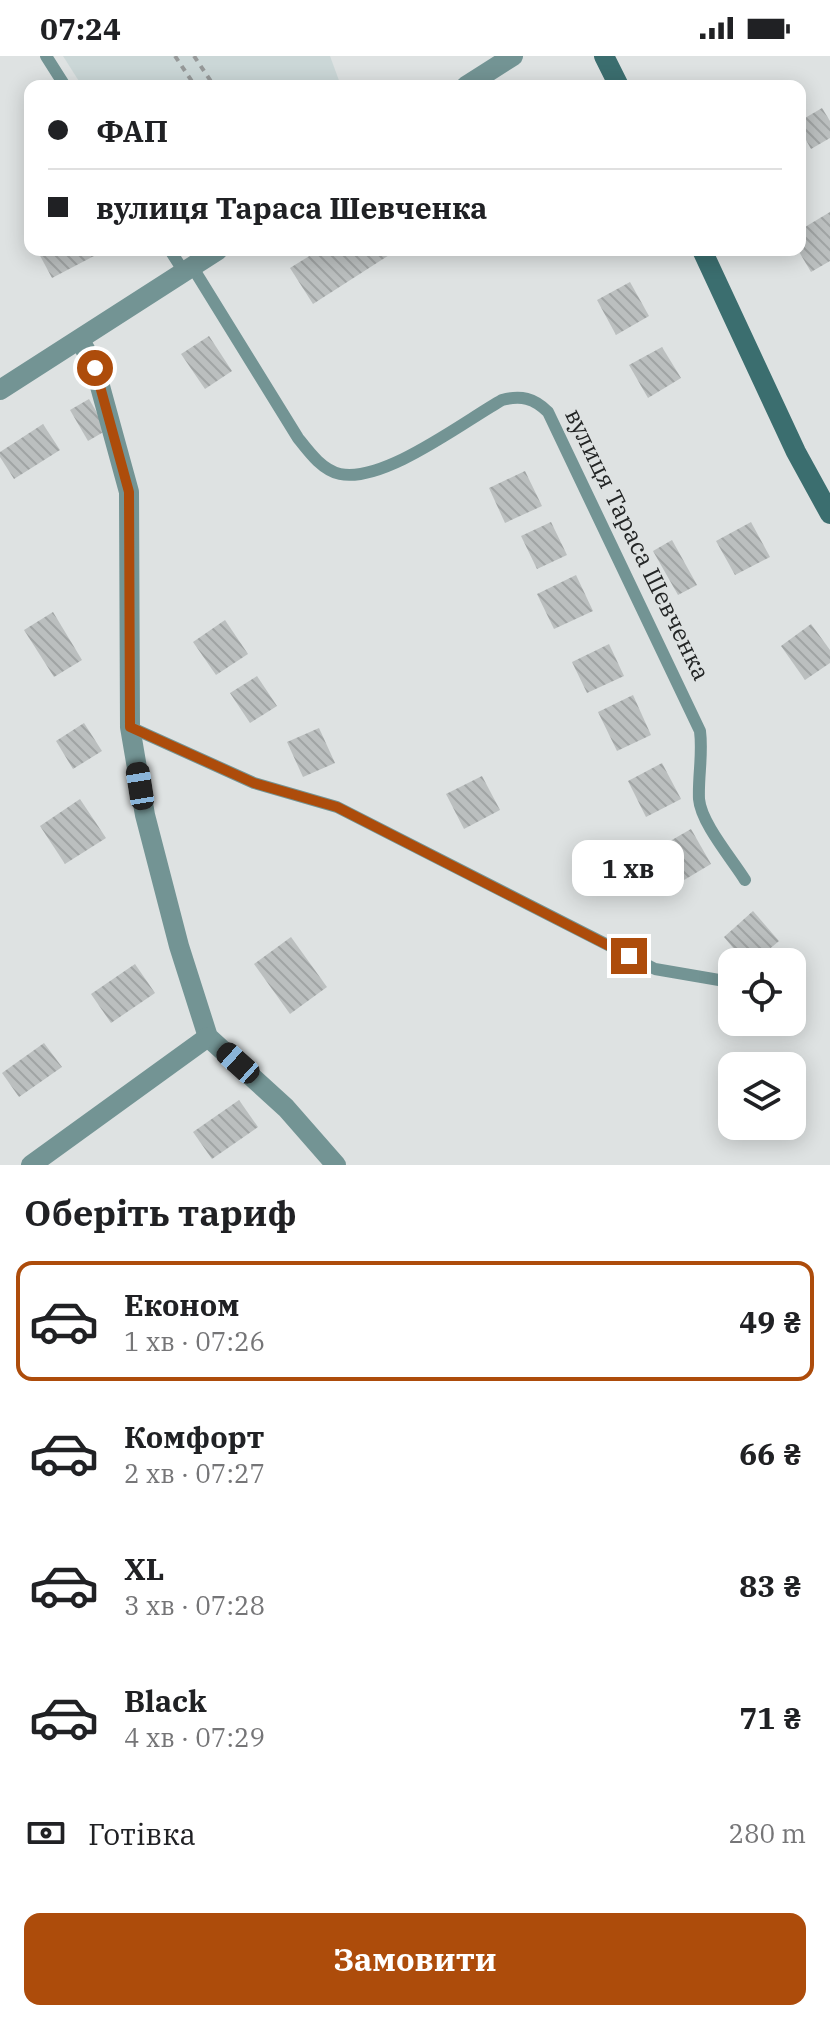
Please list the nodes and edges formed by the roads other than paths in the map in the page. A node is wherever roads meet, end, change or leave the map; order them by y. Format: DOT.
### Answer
graph roads {
  1 [pos="46,56"];
  2 [pos="513,56"];
  3 [pos="604,56"];
  4 [pos="61,80"];
  5 [pos="475,80"];
  6 [pos="616,80"];
  7 [pos="175,256"];
  8 [pos="209,256"];
  9 [pos="705,256"];
  10 [pos="188,270"];
  11 [pos="80,340"];
  12 [pos="0,390"];
  13 [pos="830,514"];
  14 [pos="130,727"];
  15 [pos="745,880"];
  16 [pos="718,980"];
  17 [pos="208,1037"];
  18 [pos="31,1165"];
  19 [pos="336,1165"];
  1 -- 4 [label="lane"];
  2 -- 5 [label="street"];
  3 -- 6 [label="main road"];
  7 -- 10 [label="lane, вулиця Тараса Шевченка"];
  8 -- 10 [label="street"];
  9 -- 13 [label="main road"];
  10 -- 11 [label="street"];
  10 -- 15 [label="lane, вулиця Тараса Шевченка"];
  11 -- 12 [label="street"];
  11 -- 14 [label="street"];
  14 -- 16 [label="lane"];
  14 -- 17 [label="street"];
  17 -- 18 [label="street"];
  17 -- 19 [label="street"];
}
